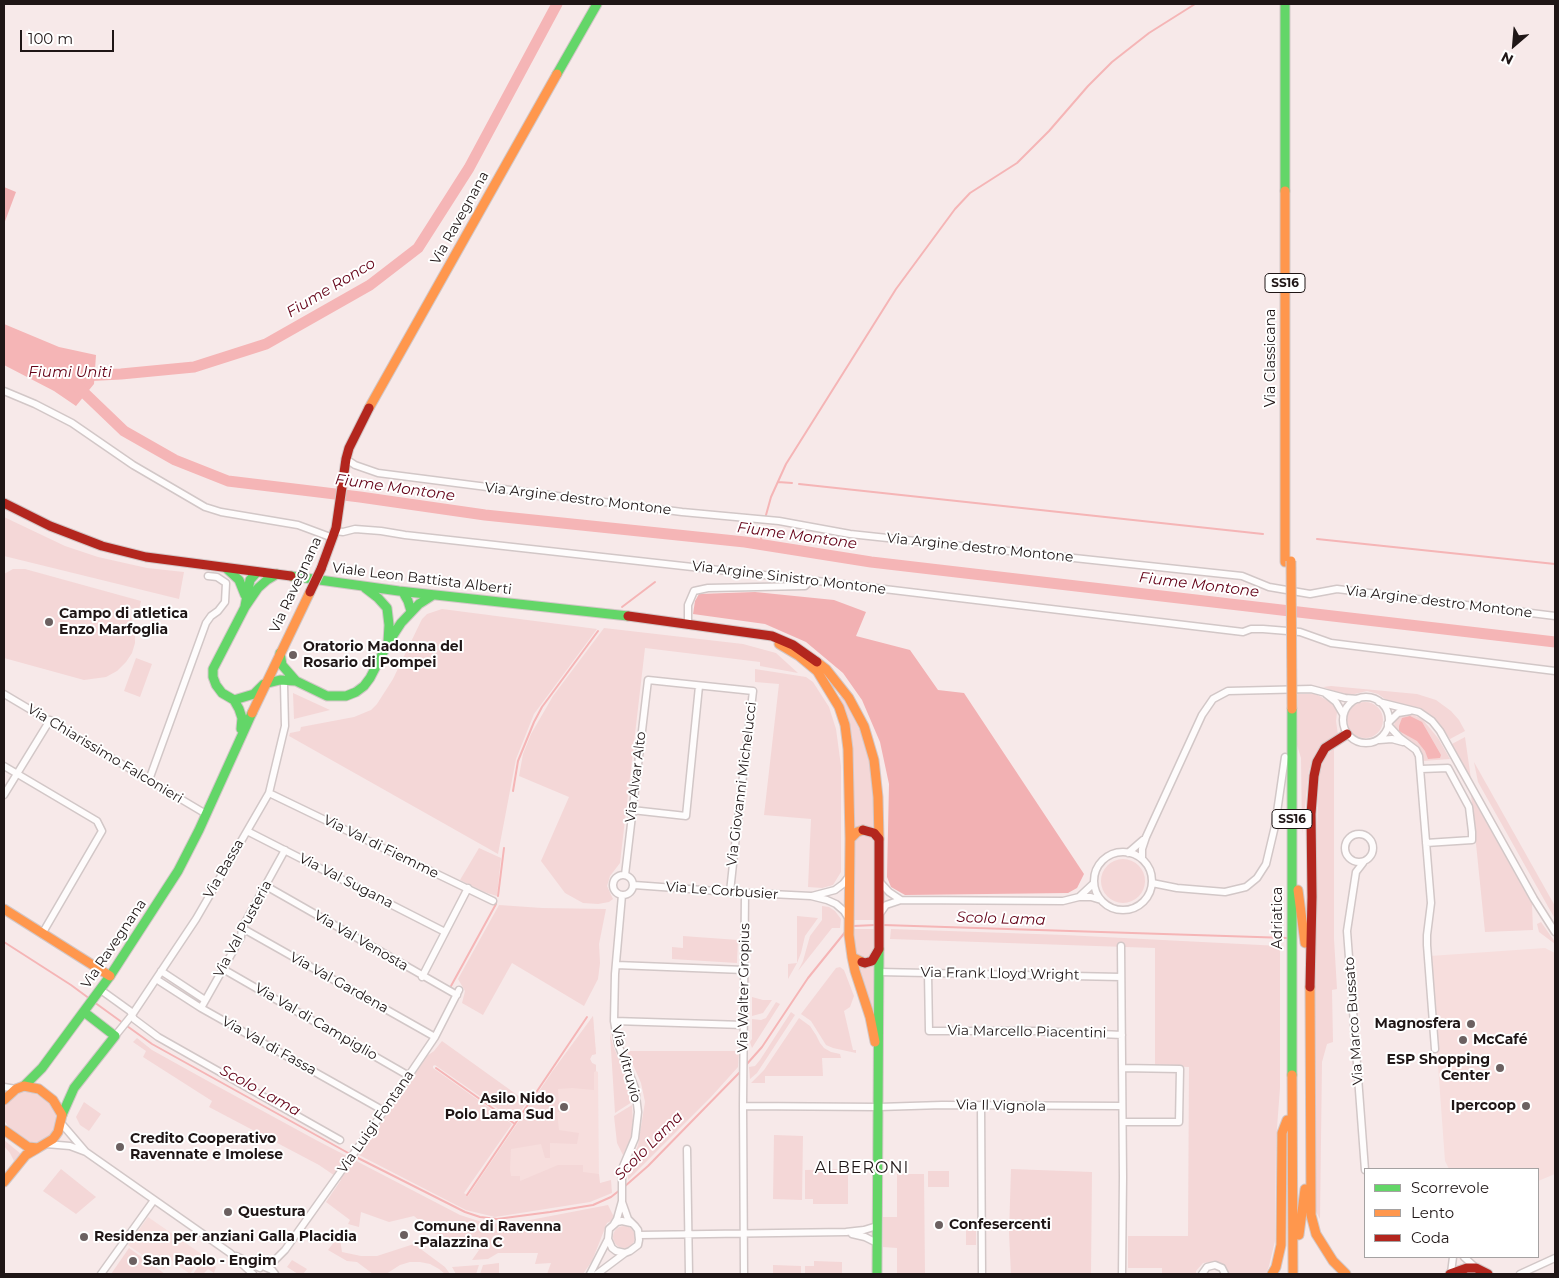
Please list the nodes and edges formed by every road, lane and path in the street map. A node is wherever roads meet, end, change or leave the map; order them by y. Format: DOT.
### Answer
graph roads {
  1 [pos="597,4"];
  2 [pos="1285,4"];
  3 [pos="1292,4"];
  4 [pos="4,391"];
  5 [pos="346,459"];
  6 [pos="4,503"];
  7 [pos="335,532"];
  8 [pos="1288,562"];
  9 [pos="226,568"];
  10 [pos="257,572"];
  11 [pos="277,574"];
  12 [pos="208,576"];
  13 [pos="808,580"];
  14 [pos="364,586"];
  15 [pos="258,588"];
  16 [pos="401,591"];
  17 [pos="433,595"];
  18 [pos="245,602"];
  19 [pos="387,608"];
  20 [pos="411,611"];
  21 [pos="1555,616"];
  22 [pos="688,625"];
  23 [pos="756,634"];
  24 [pos="388,643"];
  25 [pos="280,653"];
  26 [pos="1555,671"];
  27 [pos="648,680"];
  28 [pos="296,681"];
  29 [pos="264,684"];
  30 [pos="284,684"];
  31 [pos="699,686"];
  32 [pos="1321,691"];
  33 [pos="4,694"];
  34 [pos="1358,699"];
  35 [pos="234,700"];
  36 [pos="1379,702"];
  37 [pos="1289,709"];
  38 [pos="1419,712"];
  39 [pos="1344,714"];
  40 [pos="50,720"];
  41 [pos="1388,724"];
  42 [pos="1347,734"];
  43 [pos="238,739"];
  44 [pos="1379,740"];
  45 [pos="1406,743"];
  46 [pos="1292,744"];
  47 [pos="1285,757"];
  48 [pos="4,766"];
  49 [pos="1420,769"];
  50 [pos="17,773"];
  51 [pos="149,780"];
  52 [pos="269,793"];
  53 [pos="4,795"];
  54 [pos="632,810"];
  55 [pos="206,814"];
  56 [pos="246,830"];
  57 [pos="1146,837"];
  58 [pos="879,838"];
  59 [pos="850,839"];
  60 [pos="1426,843"];
  61 [pos="286,850"];
  62 [pos="1128,853"];
  63 [pos="1142,859"];
  64 [pos="1353,861"];
  65 [pos="1363,863"];
  66 [pos="1356,872"];
  67 [pos="850,874"];
  68 [pos="625,875"];
  69 [pos="878,881"];
  70 [pos="1094,882"];
  71 [pos="1152,882"];
  72 [pos="634,885"];
  73 [pos="266,886"];
  74 [pos="468,888"];
  75 [pos="730,892"];
  76 [pos="745,893"];
  77 [pos="622,895"];
  78 [pos="811,896"];
  79 [pos="1079,897"];
  80 [pos="493,900"];
  81 [pos="901,900"];
  82 [pos="1101,900"];
  83 [pos="4,909"];
  84 [pos="879,915"];
  85 [pos="850,920"];
  86 [pos="242,928"];
  87 [pos="1289,929"];
  88 [pos="445,932"];
  89 [pos="1555,932"];
  90 [pos="42,934"];
  91 [pos="1121,946"];
  92 [pos="879,949"];
  93 [pos="1289,953"];
  94 [pos="852,957"];
  95 [pos="616,965"];
  96 [pos="223,969"];
  97 [pos="744,970"];
  98 [pos="161,971"];
  99 [pos="879,972"];
  100 [pos="928,973"];
  101 [pos="1310,975"];
  102 [pos="110,976"];
  103 [pos="422,977"];
  104 [pos="1121,977"];
  105 [pos="156,979"];
  106 [pos="102,992"];
  107 [pos="458,992"];
  108 [pos="205,1000"];
  109 [pos="201,1008"];
  110 [pos="84,1012"];
  111 [pos="132,1015"];
  112 [pos="614,1021"];
  113 [pos="744,1026"];
  114 [pos="1122,1035"];
  115 [pos="114,1036"];
  116 [pos="435,1038"];
  117 [pos="1435,1049"];
  118 [pos="878,1062"];
  119 [pos="1122,1068"];
  120 [pos="409,1076"];
  121 [pos="4,1087"];
  122 [pos="20,1088"];
  123 [pos="4,1100"];
  124 [pos="981,1105"];
  125 [pos="743,1106"];
  126 [pos="1122,1106"];
  127 [pos="879,1107"];
  128 [pos="384,1111"];
  129 [pos="62,1119"];
  130 [pos="1287,1120"];
  131 [pos="1122,1122"];
  132 [pos="4,1130"];
  133 [pos="340,1140"];
  134 [pos="42,1146"];
  135 [pos="687,1149"];
  136 [pos="86,1152"];
  137 [pos="1310,1153"];
  138 [pos="1365,1168"];
  139 [pos="4,1182"];
  140 [pos="622,1199"];
  141 [pos="154,1200"];
  142 [pos="631,1223"];
  143 [pos="614,1224"];
  144 [pos="877,1226"];
  145 [pos="846,1232"];
  146 [pos="744,1233"];
  147 [pos="640,1234"];
  148 [pos="688,1234"];
  149 [pos="608,1239"];
  150 [pos="877,1243"];
  151 [pos="285,1250"];
  152 [pos="230,1253"];
  153 [pos="625,1253"];
  154 [pos="1453,1258"];
  155 [pos="1465,1258"];
  156 [pos="1555,1258"];
  157 [pos="263,1267"];
  158 [pos="1476,1268"];
  159 [pos="1535,1271"];
  160 [pos="101,1274"];
  161 [pos="254,1274"];
  162 [pos="275,1274"];
  163 [pos="590,1274"];
  164 [pos="597,1274"];
  165 [pos="689,1274"];
  166 [pos="744,1274"];
  167 [pos="877,1274"];
  168 [pos="982,1274"];
  169 [pos="1122,1274"];
  170 [pos="1202,1274"];
  171 [pos="1225,1274"];
  172 [pos="1272,1274"];
  173 [pos="1287,1274"];
  174 [pos="1294,1274"];
  175 [pos="1346,1274"];
  176 [pos="1451,1274"];
  177 [pos="1488,1274"];
  178 [pos="1520,1274"];
  1 -- 5 [label="main road, Via Ravegnana"];
  2 -- 8 [label="main road, Via Classicana / SS16"];
  3 -- 8 [label="main road, Via Classicana / SS16"];
  4 -- 7 [label="street"];
  5 -- 7 [label="main road, Via Ravegnana"];
  5 -- 21 [label="street, Via Argine destro Montone"];
  6 -- 9 [label="main road, Viale Leon Battista Alberti"];
  7 -- 13 [label="street, Via Argine Sinistro Montone"];
  7 -- 25 [label="main road, Via Ravegnana, bridge"];
  8 -- 37 [label="main road, Adriatica / SS16"];
  9 -- 10 [label="main road, Viale Leon Battista Alberti"];
  9 -- 18 [label="main road"];
  10 -- 11 [label="main road, Viale Leon Battista Alberti"];
  10 -- 15 [label="main road"];
  10 -- 18 [label="main road"];
  11 -- 14 [label="main road, Viale Leon Battista Alberti"];
  11 -- 15 [label="main road"];
  12 -- 51 [label="street"];
  13 -- 22 [label="street"];
  13 -- 26 [label="street, Via Argine Sinistro Montone"];
  14 -- 16 [label="main road, Viale Leon Battista Alberti"];
  14 -- 19 [label="main road"];
  15 -- 18 [label="main road"];
  16 -- 17 [label="main road, Viale Leon Battista Alberti"];
  16 -- 19 [label="main road"];
  16 -- 20 [label="main road"];
  17 -- 20 [label="main road"];
  17 -- 22 [label="main road, Viale Leon Battista Alberti"];
  18 -- 35 [label="main road"];
  19 -- 24 [label="main road"];
  20 -- 24 [label="main road"];
  22 -- 23 [label="main road, Viale Leon Battista Alberti"];
  23 -- 58 [label="main road, Viale Leon Battista Alberti"];
  23 -- 59 [label="main road, Viale Leon Battista Alberti"];
  24 -- 28 [label="main road"];
  25 -- 28 [label="main road"];
  25 -- 29 [label="main road, Via Ravegnana"];
  27 -- 31 [label="street, Via Giovanni Michelucci"];
  27 -- 54 [label="street, Via Alvar Alto"];
  28 -- 29 [label="main road"];
  29 -- 35 [label="main road"];
  29 -- 43 [label="main road, Via Ravegnana"];
  30 -- 52 [label="street, Via Bassa"];
  31 -- 54 [label="street"];
  31 -- 75 [label="street, Via Giovanni Michelucci"];
  32 -- 34 [label="street"];
  32 -- 39 [label="street"];
  32 -- 57 [label="street"];
  33 -- 40 [label="street, Via Chiarissimo Falconieri"];
  34 -- 36 [label="street"];
  34 -- 39 [label="street"];
  35 -- 43 [label="main road"];
  36 -- 38 [label="street"];
  36 -- 41 [label="street"];
  37 -- 46 [label="main road, Adriatica / SS16"];
  37 -- 47 [label="main road, Adriatica / SS16"];
  38 -- 41 [label="street"];
  38 -- 89 [label="street"];
  39 -- 42 [label="street"];
  40 -- 50 [label="street"];
  40 -- 51 [label="street, Via Chiarissimo Falconieri"];
  41 -- 44 [label="street"];
  41 -- 45 [label="street"];
  42 -- 44 [label="street"];
  42 -- 101 [label="main road"];
  43 -- 55 [label="main road, Via Ravegnana"];
  44 -- 45 [label="street"];
  45 -- 49 [label="street"];
  46 -- 87 [label="main road, Adriatica / SS16"];
  46 -- 101 [label="main road"];
  47 -- 71 [label="street, SS16"];
  47 -- 87 [label="main road, Adriatica / SS16"];
  48 -- 50 [label="street"];
  49 -- 60 [label="street"];
  49 -- 60 [label="street"];
  50 -- 53 [label="street"];
  50 -- 90 [label="street"];
  51 -- 55 [label="street, Via Chiarissimo Falconieri"];
  52 -- 56 [label="street, Via Bassa"];
  52 -- 74 [label="street, Via Val di Fiemme"];
  54 -- 68 [label="street, Via Alvar Alto"];
  55 -- 102 [label="main road, Via Ravegnana"];
  56 -- 61 [label="street, Via Val Sugana"];
  56 -- 98 [label="street, Via Bassa"];
  57 -- 62 [label="street"];
  57 -- 63 [label="street"];
  58 -- 59 [label="main road"];
  58 -- 69 [label="main road, Viale Leon Battista Alberti"];
  59 -- 67 [label="main road, Viale Leon Battista Alberti"];
  60 -- 117 [label="street"];
  61 -- 73 [label="street, Via Val Pusteria"];
  61 -- 88 [label="street, Via Val Sugana"];
  62 -- 63 [label="street"];
  62 -- 70 [label="street"];
  63 -- 71 [label="street"];
  64 -- 65 [label="street"];
  64 -- 65 [label="street"];
  64 -- 66 [label="street, Via Marco Bussato"];
  65 -- 66 [label="street, Via Marco Bussato"];
  66 -- 138 [label="street, Via Marco Bussato"];
  67 -- 78 [label="street, Via Le Corbusier"];
  67 -- 85 [label="main road, Viale Leon Battista Alberti"];
  68 -- 72 [label="street"];
  68 -- 77 [label="street"];
  69 -- 81 [label="street"];
  69 -- 84 [label="main road, Viale Leon Battista Alberti"];
  70 -- 79 [label="street"];
  70 -- 82 [label="street"];
  71 -- 82 [label="street"];
  72 -- 75 [label="street, Via Le Corbusier"];
  72 -- 77 [label="street"];
  73 -- 86 [label="street, Via Val Pusteria"];
  73 -- 103 [label="street, Via Val Venosta"];
  74 -- 80 [label="street, Via Val di Fiemme"];
  74 -- 88 [label="street"];
  75 -- 76 [label="street, Via Le Corbusier"];
  76 -- 78 [label="street, Via Le Corbusier"];
  76 -- 97 [label="street, Via Walter Gropius"];
  77 -- 95 [label="street, Via Vitruvio"];
  78 -- 85 [label="street, Via Le Corbusier"];
  79 -- 81 [label="street"];
  79 -- 82 [label="street"];
  81 -- 84 [label="street"];
  83 -- 90 [label="main road"];
  84 -- 92 [label="main road"];
  85 -- 94 [label="main road"];
  86 -- 96 [label="street, Via Val Pusteria"];
  86 -- 116 [label="street, Via Val Gardena"];
  87 -- 93 [label="main road, Adriatica / SS16"];
  88 -- 103 [label="street"];
  90 -- 102 [label="main road"];
  91 -- 104 [label="street"];
  92 -- 94 [label="main road"];
  92 -- 99 [label="main road"];
  93 -- 130 [label="main road, Adriatica / SS16"];
  93 -- 174 [label="main road, Adriatica / SS16"];
  94 -- 118 [label="main road"];
  95 -- 97 [label="street"];
  95 -- 112 [label="street, Via Vitruvio"];
  96 -- 108 [label="street, Via Val Pusteria"];
  96 -- 120 [label="street, Via Val di Campiglio"];
  97 -- 113 [label="street, Via Walter Gropius"];
  98 -- 105 [label="street, Via Bassa"];
  98 -- 108 [label="street"];
  99 -- 100 [label="street, Via Frank Lloyd Wright"];
  99 -- 118 [label="main road"];
  100 -- 104 [label="street, Via Frank Lloyd Wright"];
  100 -- 114 [label="street, Via Marcello Piacentini"];
  101 -- 137 [label="main road"];
  102 -- 106 [label="main road, Via Ravegnana"];
  103 -- 107 [label="street, Via Val Venosta"];
  104 -- 114 [label="street"];
  105 -- 109 [label="street, Via Val di Fassa"];
  105 -- 111 [label="street, Via Bassa"];
  106 -- 110 [label="main road, Via Ravegnana"];
  106 -- 111 [label="street"];
  107 -- 116 [label="street, Via Luigi Fontana"];
  108 -- 109 [label="street, Via Val Pusteria"];
  109 -- 128 [label="street, Via Val di Fassa"];
  110 -- 115 [label="main road"];
  110 -- 122 [label="main road, Via Ravegnana"];
  111 -- 115 [label="street, Via Bassa"];
  111 -- 133 [label="street"];
  112 -- 113 [label="street"];
  112 -- 140 [label="street, Via Vitruvio"];
  113 -- 125 [label="street, Via Walter Gropius"];
  114 -- 119 [label="street"];
  115 -- 129 [label="main road"];
  116 -- 120 [label="street, Via Luigi Fontana"];
  118 -- 127 [label="main road"];
  119 -- 126 [label="street"];
  119 -- 131 [label="street"];
  120 -- 128 [label="street, Via Luigi Fontana"];
  121 -- 122 [label="street"];
  122 -- 123 [label="main road, Via Ravegnana"];
  122 -- 129 [label="main road"];
  124 -- 126 [label="street, Via Il Vignola"];
  124 -- 127 [label="street, Via Il Vignola"];
  124 -- 168 [label="street"];
  125 -- 127 [label="street, Via Il Vignola"];
  125 -- 146 [label="street, Via Walter Gropius"];
  126 -- 131 [label="street"];
  127 -- 144 [label="main road"];
  128 -- 151 [label="street, Via Luigi Fontana"];
  129 -- 134 [label="main road"];
  129 -- 136 [label="street"];
  130 -- 172 [label="main road, SS16"];
  130 -- 173 [label="main road, Adriatica / SS16"];
  131 -- 169 [label="street"];
  132 -- 134 [label="main road"];
  134 -- 136 [label="street"];
  134 -- 139 [label="main road"];
  135 -- 148 [label="street"];
  136 -- 141 [label="street"];
  137 -- 174 [label="main road"];
  137 -- 175 [label="main road"];
  140 -- 142 [label="street, Via Vitruvio"];
  140 -- 143 [label="street, Via Vitruvio"];
  141 -- 152 [label="street"];
  141 -- 160 [label="street"];
  142 -- 143 [label="street"];
  142 -- 147 [label="street"];
  143 -- 149 [label="street"];
  144 -- 145 [label="street"];
  144 -- 150 [label="main road"];
  145 -- 146 [label="street"];
  145 -- 150 [label="street"];
  146 -- 148 [label="street"];
  146 -- 166 [label="street, Via Walter Gropius"];
  147 -- 148 [label="street"];
  147 -- 153 [label="street"];
  148 -- 165 [label="street"];
  149 -- 153 [label="street"];
  149 -- 163 [label="street"];
  150 -- 167 [label="main road"];
  151 -- 157 [label="street, Via Luigi Fontana"];
  151 -- 162 [label="street, Via Luigi Fontana"];
  152 -- 157 [label="street"];
  152 -- 161 [label="street"];
  153 -- 164 [label="street"];
  154 -- 176 [label="street"];
  155 -- 158 [label="street"];
  156 -- 159 [label="street"];
  157 -- 161 [label="street, Via Luigi Fontana"];
  157 -- 162 [label="street"];
  158 -- 176 [label="main road"];
  158 -- 177 [label="main road"];
  159 -- 178 [label="street"];
  170 -- 171 [label="street"];
}
